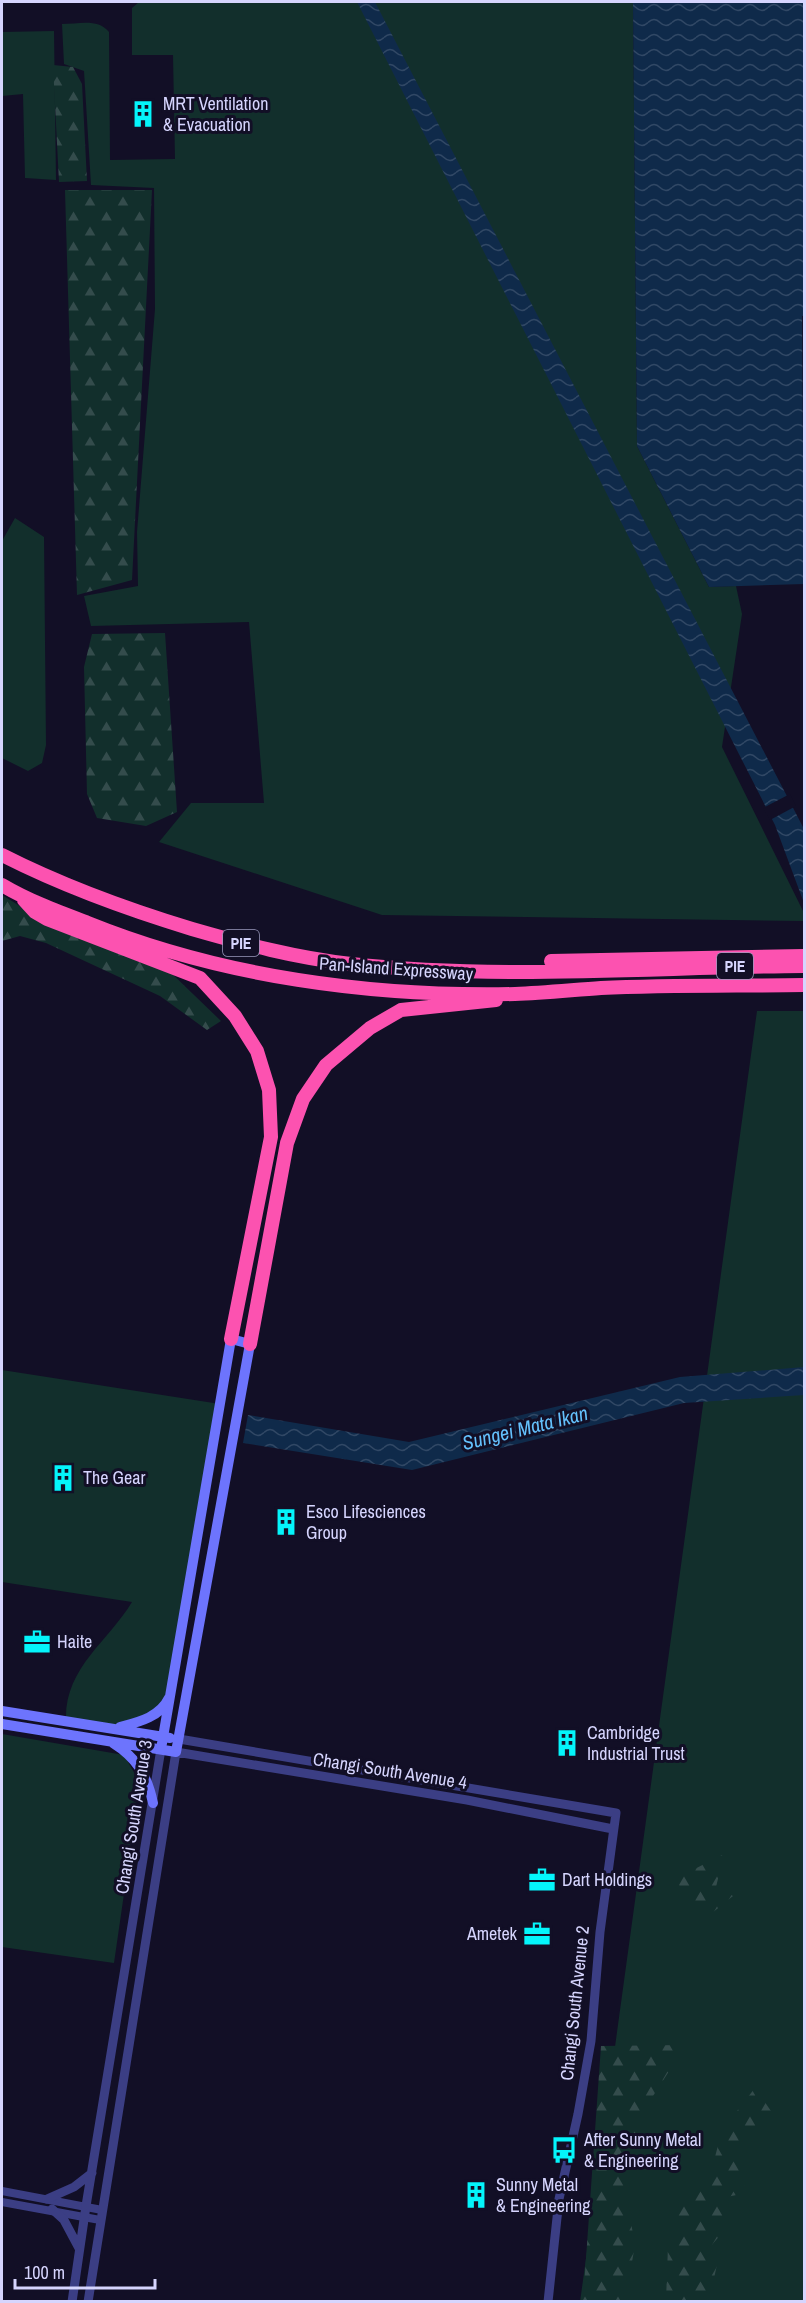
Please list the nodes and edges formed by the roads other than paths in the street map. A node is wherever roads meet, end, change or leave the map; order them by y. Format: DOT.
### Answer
graph roads {
  1 [pos="2,855"];
  2 [pos="2,885"];
  3 [pos="21,896"];
  4 [pos="804,956"];
  5 [pos="804,966"];
  6 [pos="441,969"];
  7 [pos="804,986"];
  8 [pos="514,994"];
  9 [pos="231,1339"];
  10 [pos="250,1344"];
  11 [pos="172,1689"];
  12 [pos="2,1711"];
  13 [pos="2,1724"];
  14 [pos="117,1728"];
  15 [pos="164,1737"];
  16 [pos="179,1739"];
  17 [pos="110,1741"];
  18 [pos="161,1749"];
  19 [pos="177,1752"];
  20 [pos="153,1803"];
  21 [pos="616,1813"];
  22 [pos="613,1829"];
  23 [pos="92,2173"];
  24 [pos="2,2191"];
  25 [pos="47,2199"];
  26 [pos="2,2202"];
  27 [pos="86,2206"];
  28 [pos="51,2210"];
  29 [pos="101,2215"];
  30 [pos="85,2217"];
  31 [pos="79,2248"];
  32 [pos="72,2301"];
  33 [pos="88,2301"];
  34 [pos="548,2301"];
  1 -- 6 [label="highway, Pan-Island Expressway / PIE"];
  2 -- 3 [label="highway, Pan-Island Expressway / PIE"];
  3 -- 8 [label="highway, Pan-Island Expressway / PIE"];
  3 -- 9 [label="highway"];
  4 -- 6 [label="highway"];
  5 -- 6 [label="highway, PIE"];
  7 -- 8 [label="highway, Pan-Island Expressway / PIE"];
  8 -- 10 [label="highway"];
  9 -- 10 [label="main road"];
  9 -- 11 [label="main road, Changi South Avenue 3"];
  10 -- 16 [label="main road, Changi South Avenue 3"];
  11 -- 14 [label="main road"];
  11 -- 15 [label="main road, Changi South Avenue 3"];
  12 -- 14 [label="main road, Changi South Avenue 4"];
  13 -- 17 [label="main road, Changi South Avenue 4"];
  14 -- 15 [label="main road, Changi South Avenue 4"];
  15 -- 16 [label="main road, Changi South Avenue 4"];
  15 -- 18 [label="main road, Changi South Avenue 3"];
  16 -- 19 [label="main road, Changi South Avenue 3"];
  16 -- 21 [label="street, Changi South Avenue 4"];
  17 -- 18 [label="main road, Changi South Avenue 4"];
  17 -- 20 [label="main road"];
  18 -- 19 [label="main road, Changi South Avenue 4"];
  18 -- 20 [label="street, Changi South Avenue 3"];
  19 -- 22 [label="street, Changi South Avenue 4"];
  19 -- 29 [label="street, Changi South Avenue 3"];
  20 -- 23 [label="street, Changi South Avenue 3"];
  21 -- 22 [label="street, Changi South Avenue 2"];
  22 -- 34 [label="street, Changi South Avenue 2"];
  23 -- 25 [label="street"];
  23 -- 27 [label="street, Changi South Avenue 3"];
  24 -- 25 [label="street"];
  25 -- 27 [label="street"];
  26 -- 28 [label="street"];
  27 -- 29 [label="street"];
  27 -- 30 [label="street, Changi South Avenue 3"];
  28 -- 30 [label="street"];
  28 -- 31 [label="street"];
  29 -- 30 [label="street"];
  29 -- 33 [label="street, Changi South Avenue 3"];
  30 -- 31 [label="street, Changi South Avenue 3"];
  31 -- 32 [label="street, Changi South Avenue 3"];
}
